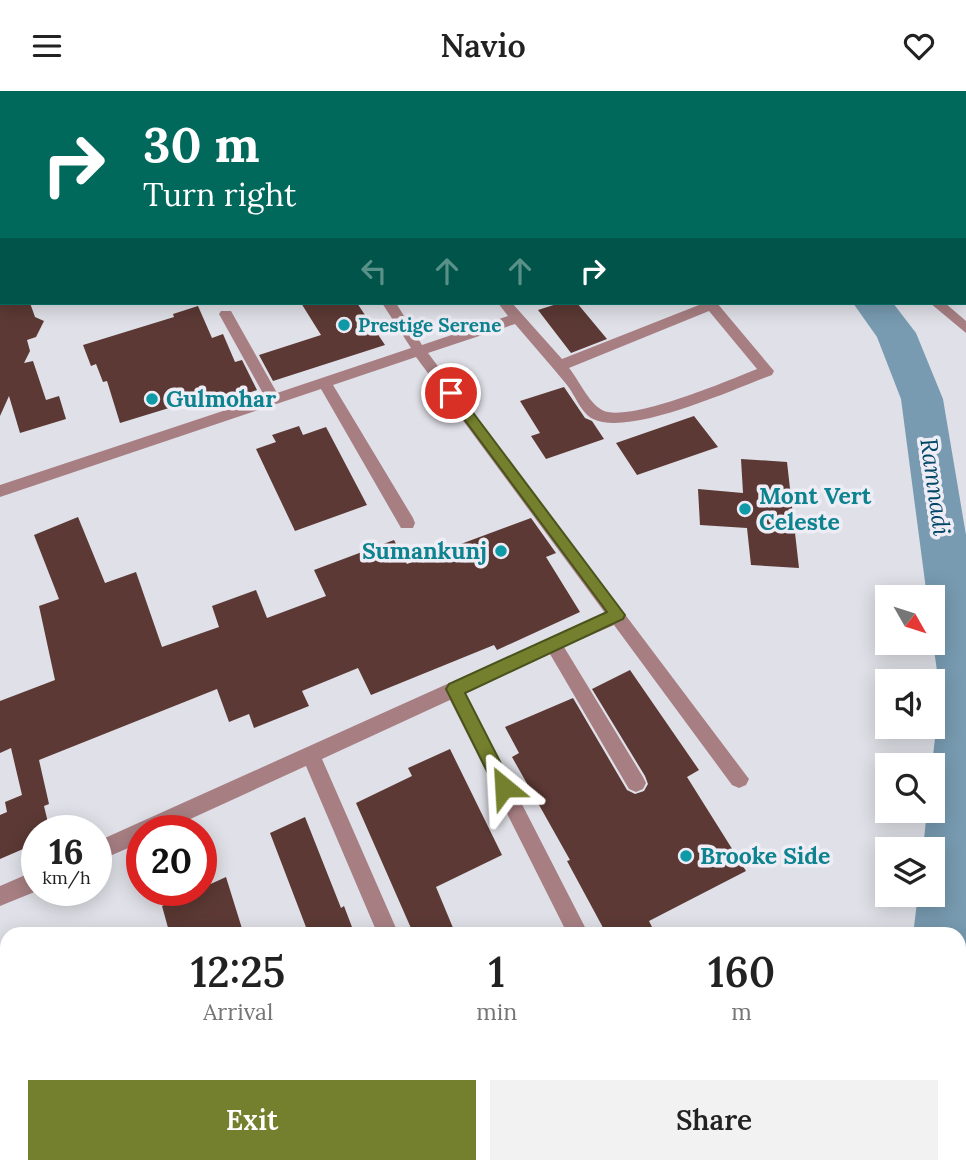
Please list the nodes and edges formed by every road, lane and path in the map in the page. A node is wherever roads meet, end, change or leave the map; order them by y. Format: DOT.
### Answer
graph roads {
  1 [pos="390,305"];
  2 [pos="939,305"];
  3 [pos="513,308"];
  4 [pos="226,314"];
  5 [pos="966,328"];
  6 [pos="418,349"];
  7 [pos="559,366"];
  8 [pos="324,381"];
  9 [pos="273,398"];
  10 [pos="0,491"];
  11 [pos="407,523"];
  12 [pos="617,615"];
  13 [pos="553,644"];
  14 [pos="454,689"];
  15 [pos="311,755"];
  16 [pos="739,779"];
  17 [pos="636,783"];
  18 [pos="178,815"];
  19 [pos="21,887"];
  20 [pos="0,896"];
  21 [pos="386,927"];
  22 [pos="575,927"];
  1 -- 6 [label="lane"];
  2 -- 5 [label="lane"];
  3 -- 6 [label="lane"];
  3 -- 7 [label="lane"];
  4 -- 9 [label="lane"];
  6 -- 8 [label="lane"];
  6 -- 12 [label="lane"];
  7 -- 7 [label="lane"];
  8 -- 9 [label="lane"];
  8 -- 11 [label="lane"];
  9 -- 10 [label="lane"];
  12 -- 13 [label="lane"];
  12 -- 16 [label="lane"];
  13 -- 14 [label="lane"];
  13 -- 17 [label="lane"];
  14 -- 15 [label="lane"];
  14 -- 22 [label="lane"];
  15 -- 18 [label="lane"];
  15 -- 21 [label="lane"];
  19 -- 20 [label="lane"];
}
